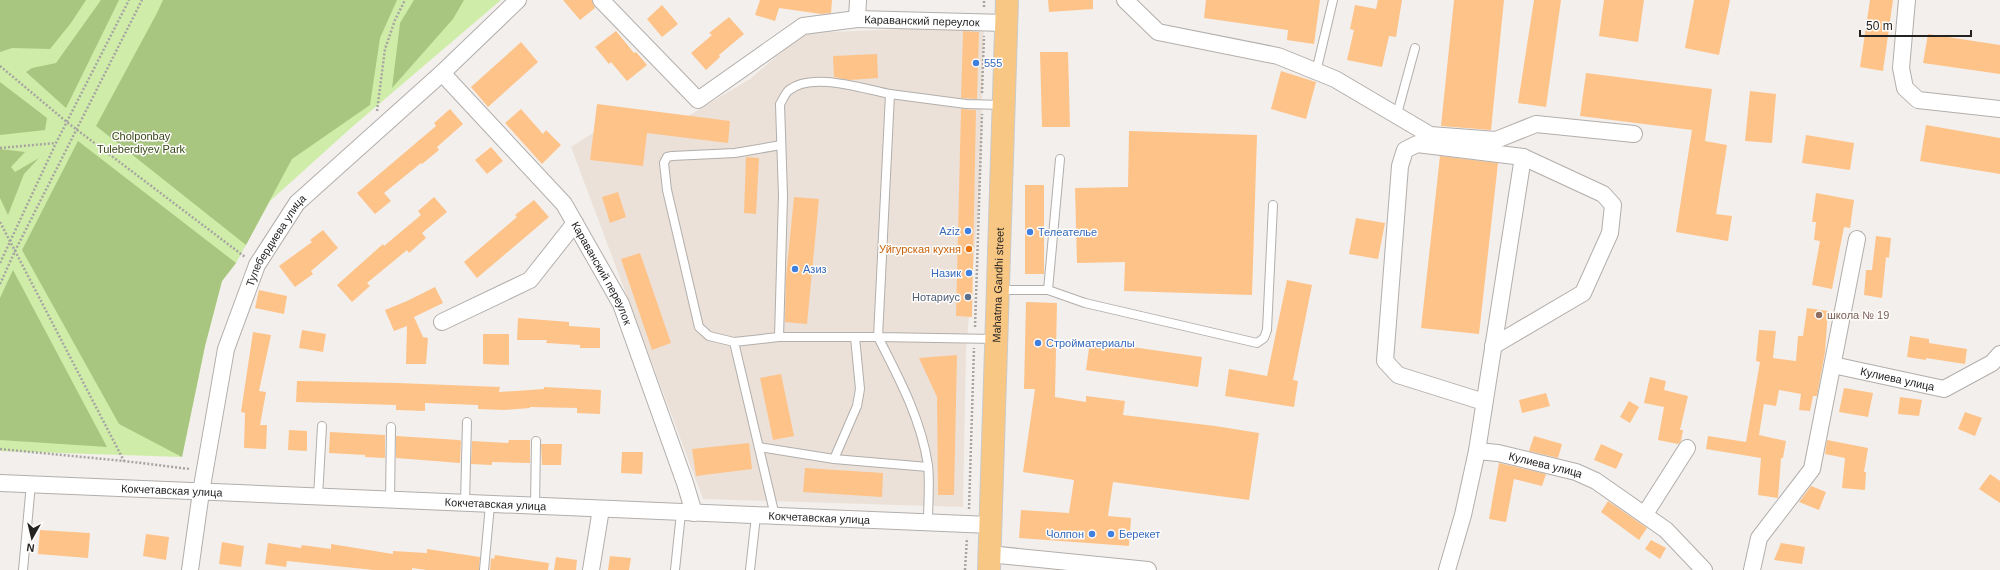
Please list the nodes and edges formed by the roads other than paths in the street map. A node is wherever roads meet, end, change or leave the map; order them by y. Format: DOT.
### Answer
graph roads {
  1 [pos="518,0"];
  2 [pos="601,0"];
  3 [pos="858,0"];
  4 [pos="1006,0"];
  5 [pos="1126,0"];
  6 [pos="1332,0"];
  7 [pos="1907,0"];
  8 [pos="856,19"];
  9 [pos="1006,23"];
  10 [pos="1416,48"];
  11 [pos="1316,72"];
  12 [pos="442,73"];
  13 [pos="890,94"];
  14 [pos="1003,104"];
  15 [pos="2000,109"];
  16 [pos="1396,114"];
  17 [pos="1634,134"];
  18 [pos="781,145"];
  19 [pos="1523,157"];
  20 [pos="1060,159"];
  21 [pos="1273,205"];
  22 [pos="575,223"];
  23 [pos="1857,239"];
  24 [pos="998,290"];
  25 [pos="1048,290"];
  26 [pos="442,322"];
  27 [pos="779,337"];
  28 [pos="855,337"];
  29 [pos="878,337"];
  30 [pos="996,339"];
  31 [pos="734,342"];
  32 [pos="1493,346"];
  33 [pos="2000,354"];
  34 [pos="1833,365"];
  35 [pos="1484,402"];
  36 [pos="467,422"];
  37 [pos="322,426"];
  38 [pos="392,427"];
  39 [pos="536,441"];
  40 [pos="759,446"];
  41 [pos="1687,448"];
  42 [pos="1477,451"];
  43 [pos="834,459"];
  44 [pos="928,467"];
  45 [pos="0,483"];
  46 [pos="31,484"];
  47 [pos="201,492"];
  48 [pos="318,497"];
  49 [pos="390,500"];
  50 [pos="465,503"];
  51 [pos="490,505"];
  52 [pos="534,506"];
  53 [pos="600,509"];
  54 [pos="688,513"];
  55 [pos="1645,514"];
  56 [pos="756,516"];
  57 [pos="775,516"];
  58 [pos="928,523"];
  59 [pos="990,525"];
  60 [pos="989,562"];
  61 [pos="23,570"];
  62 [pos="190,570"];
  63 [pos="484,570"];
  64 [pos="591,570"];
  65 [pos="675,570"];
  66 [pos="750,570"];
  67 [pos="1148,570"];
  68 [pos="1447,570"];
  69 [pos="1704,570"];
  70 [pos="1752,570"];
  1 -- 12 [label="street, Тулебердиева улица"];
  2 -- 8 [label="street"];
  3 -- 8 [label="street, Караванский переулок"];
  4 -- 9 [label="main road, Mahatma Gandhi street"];
  5 -- 11 [label="street"];
  6 -- 11 [label="lane"];
  7 -- 15 [label="street"];
  8 -- 9 [label="street, Караванский переулок"];
  9 -- 14 [label="main road, Mahatma Gandhi street"];
  10 -- 16 [label="lane"];
  11 -- 16 [label="street"];
  12 -- 22 [label="street, Караванский переулок"];
  12 -- 47 [label="street, Тулебердиева улица"];
  13 -- 14 [label="lane"];
  13 -- 18 [label="lane"];
  13 -- 29 [label="lane"];
  14 -- 24 [label="main road, Mahatma Gandhi street"];
  16 -- 17 [label="street"];
  18 -- 27 [label="lane"];
  18 -- 31 [label="lane"];
  19 -- 32 [label="street"];
  19 -- 32 [label="street"];
  19 -- 35 [label="street"];
  20 -- 25 [label="lane"];
  21 -- 25 [label="lane"];
  22 -- 26 [label="street"];
  22 -- 54 [label="street, Караванский переулок"];
  23 -- 34 [label="street"];
  24 -- 25 [label="lane"];
  24 -- 30 [label="main road, Mahatma Gandhi street"];
  27 -- 28 [label="lane"];
  27 -- 31 [label="lane"];
  28 -- 29 [label="lane"];
  28 -- 43 [label="lane"];
  29 -- 30 [label="lane"];
  29 -- 44 [label="lane"];
  30 -- 59 [label="main road, Mahatma Gandhi street"];
  31 -- 40 [label="lane"];
  32 -- 35 [label="street"];
  33 -- 34 [label="street, Кулиева улица"];
  34 -- 70 [label="street"];
  35 -- 42 [label="street"];
  36 -- 50 [label="lane"];
  37 -- 48 [label="lane"];
  38 -- 49 [label="lane"];
  39 -- 52 [label="lane"];
  40 -- 43 [label="lane"];
  40 -- 57 [label="lane"];
  41 -- 55 [label="street"];
  42 -- 55 [label="street, Кулиева улица"];
  42 -- 68 [label="street"];
  43 -- 44 [label="lane"];
  44 -- 58 [label="lane"];
  45 -- 46 [label="street, Кокчетавская улица"];
  46 -- 47 [label="street, Кокчетавская улица"];
  46 -- 61 [label="lane"];
  47 -- 48 [label="street, Кокчетавская улица"];
  47 -- 62 [label="street, Тулебердиева улица"];
  48 -- 49 [label="street, Кокчетавская улица"];
  49 -- 50 [label="street, Кокчетавская улица"];
  50 -- 51 [label="street, Кокчетавская улица"];
  51 -- 52 [label="street, Кокчетавская улица"];
  51 -- 63 [label="lane"];
  52 -- 53 [label="street, Кокчетавская улица"];
  53 -- 54 [label="street, Кокчетавская улица"];
  53 -- 64 [label="street"];
  54 -- 56 [label="street, Кокчетавская улица"];
  54 -- 65 [label="lane"];
  55 -- 69 [label="street, Кулиева улица"];
  56 -- 57 [label="street, Кокчетавская улица"];
  56 -- 66 [label="lane"];
  57 -- 58 [label="street, Кокчетавская улица"];
  58 -- 59 [label="street, Кокчетавская улица"];
  59 -- 60 [label="main road, Mahatma Gandhi street"];
  60 -- 67 [label="street"];
}
